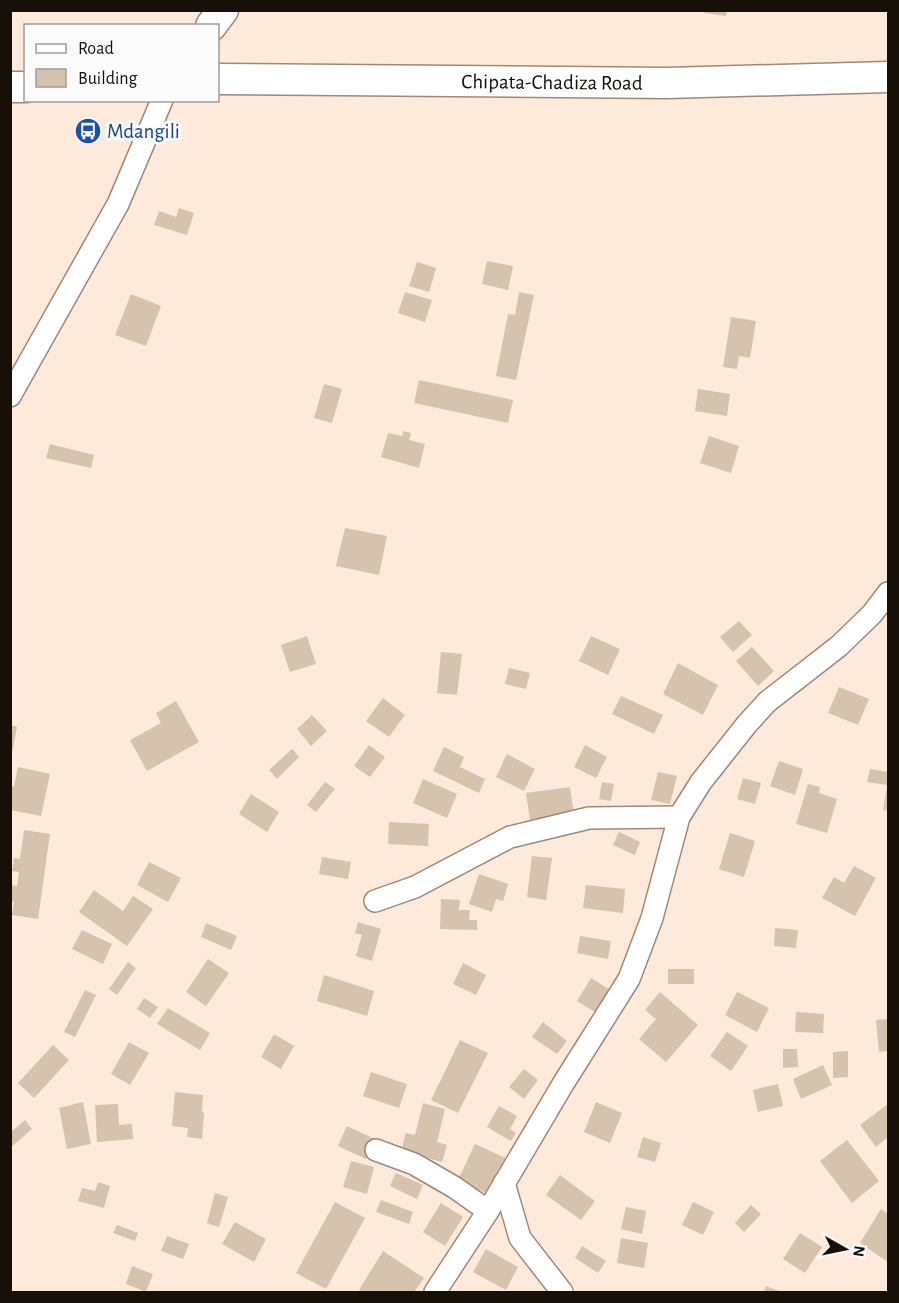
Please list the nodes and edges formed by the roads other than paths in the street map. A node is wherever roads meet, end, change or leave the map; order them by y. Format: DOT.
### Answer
graph roads {
  1 [pos="223,10"];
  2 [pos="212,24"];
  3 [pos="888,77"];
  4 [pos="219,79"];
  5 [pos="161,102"];
  6 [pos="10,396"];
  7 [pos="888,593"];
  8 [pos="679,817"];
  9 [pos="375,901"];
  10 [pos="376,1150"];
  11 [pos="504,1184"];
  12 [pos="488,1211"];
  13 [pos="435,1293"];
  14 [pos="562,1293"];
  1 -- 2 [label="main road"];
  3 -- 4 [label="main road, Chipata-Chadiza Road"];
  5 -- 6 [label="street"];
  7 -- 8 [label="street"];
  8 -- 9 [label="street"];
  8 -- 11 [label="street"];
  10 -- 12 [label="street"];
  11 -- 12 [label="street"];
  11 -- 14 [label="street"];
  12 -- 13 [label="street"];
}
